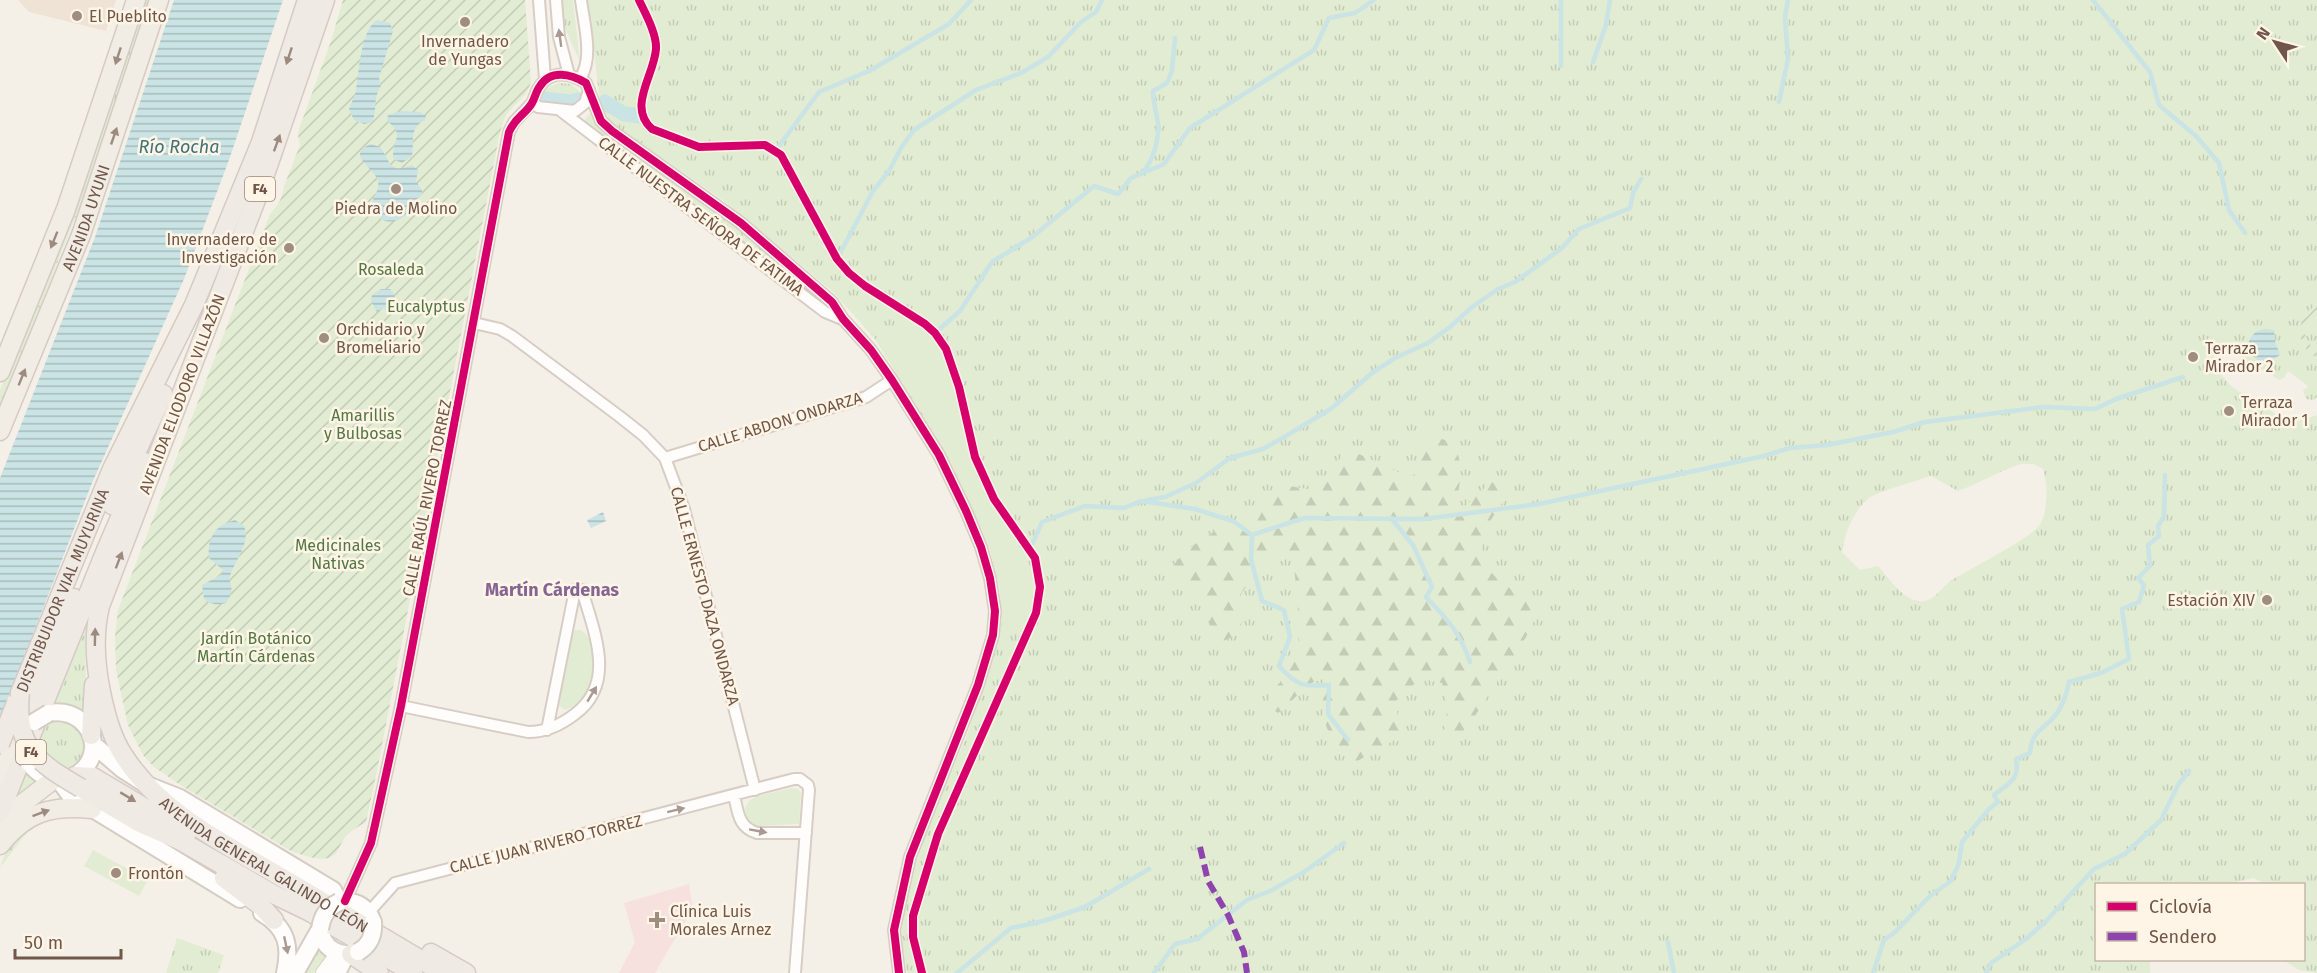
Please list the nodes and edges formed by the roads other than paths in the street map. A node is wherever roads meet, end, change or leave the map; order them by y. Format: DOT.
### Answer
graph roads {
  1 [pos="136,0"];
  2 [pos="159,0"];
  3 [pos="307,0"];
  4 [pos="326,0"];
  5 [pos="539,0"];
  6 [pos="556,0"];
  7 [pos="581,0"];
  8 [pos="568,75"];
  9 [pos="545,79"];
  10 [pos="580,79"];
  11 [pos="589,90"];
  12 [pos="533,102"];
  13 [pos="561,111"];
  14 [pos="194,305"];
  15 [pos="843,319"];
  16 [pos="474,323"];
  17 [pos="0,372"];
  18 [pos="189,375"];
  19 [pos="892,381"];
  20 [pos="0,431"];
  21 [pos="665,458"];
  22 [pos="96,668"];
  23 [pos="20,693"];
  24 [pos="401,706"];
  25 [pos="0,716"];
  26 [pos="547,730"];
  27 [pos="19,738"];
  28 [pos="92,739"];
  29 [pos="0,780"];
  30 [pos="67,781"];
  31 [pos="147,785"];
  32 [pos="755,790"];
  33 [pos="734,795"];
  34 [pos="92,809"];
  35 [pos="0,812"];
  36 [pos="140,823"];
  37 [pos="806,833"];
  38 [pos="0,843"];
  39 [pos="342,902"];
  40 [pos="310,912"];
  41 [pos="371,916"];
  42 [pos="274,920"];
  43 [pos="320,929"];
  44 [pos="348,953"];
  45 [pos="285,973"];
  46 [pos="295,973"];
  47 [pos="323,973"];
  48 [pos="337,973"];
  49 [pos="379,973"];
  50 [pos="413,973"];
  51 [pos="443,973"];
  52 [pos="466,973"];
  53 [pos="795,973"];
  54 [pos="899,973"];
  1 -- 17 [label="main road, AVENIDA UYUNI, one-way"];
  20 -- 2 [label="main road, AVENIDA UYUNI, one-way"];
  3 -- 14 [label="highway, AVENIDA ELIODORO VILLAZÓN / F4, one-way"];
  18 -- 4 [label="highway, AVENIDA ELIODORO VILLAZÓN / F4, one-way"];
  5 -- 9 [label="street"];
  8 -- 6 [label="street, one-way"];
  7 -- 10 [label="street"];
  8 -- 9 [label="street"];
  8 -- 10 [label="street"];
  9 -- 12 [label="street"];
  10 -- 11 [label="street"];
  11 -- 13 [label="street"];
  11 -- 15 [label="street, CALLE NUESTRA SEÑORA DE FATIMA"];
  12 -- 13 [label="street"];
  12 -- 16 [label="street, CALLE RAÚL RIVERO TORREZ"];
  13 -- 15 [label="street, CALLE NUESTRA SEÑORA DE FATIMA"];
  14 -- 23 [label="highway, DISTRIBUIDOR VIAL MUYURINA / F4"];
  14 -- 27 [label="highway"];
  15 -- 19 [label="street, CALLE NUESTRA SEÑORA DE FATIMA"];
  16 -- 21 [label="street, CALLE ERNESTO DAZA ONDARZA"];
  16 -- 24 [label="street, CALLE RAÚL RIVERO TORREZ"];
  22 -- 18 [label="highway, AVENIDA ELIODORO VILLAZÓN / F4, one-way"];
  18 -- 35 [label="highway"];
  19 -- 21 [label="street, CALLE ABDON ONDARZA"];
  19 -- 54 [label="street, CALLE NUESTRA SEÑORA DE FATIMA"];
  21 -- 32 [label="street, CALLE ERNESTO DAZA ONDARZA"];
  22 -- 28 [label="highway"];
  22 -- 31 [label="highway, AVENIDA ELIODORO VILLAZÓN / F4"];
  23 -- 27 [label="highway, bridge"];
  23 -- 30 [label="highway, DISTRIBUIDOR VIAL MUYURINA / F4, bridge"];
  24 -- 26 [label="street"];
  24 -- 39 [label="street, CALLE RAÚL RIVERO TORREZ"];
  25 -- 27 [label="main road"];
  26 -- 26 [label="street, one-way"];
  27 -- 28 [label="main road, bridge"];
  27 -- 29 [label="main road"];
  27 -- 30 [label="main road"];
  28 -- 30 [label="main road"];
  28 -- 31 [label="main road, AVENIDA GENERAL GALINDO LEÓN"];
  30 -- 34 [label="main road"];
  30 -- 36 [label="highway, DISTRIBUIDOR VIAL MUYURINA / F4"];
  30 -- 38 [label="main road"];
  30 -- 40 [label="highway, one-way"];
  31 -- 39 [label="main road"];
  31 -- 51 [label="highway, AVENIDA GENERAL GALINDO LEÓN / F4"];
  32 -- 33 [label="street, CALLE JUAN RIVERO TORREZ"];
  32 -- 37 [label="street, CALLE JUAN RIVERO TORREZ"];
  33 -- 37 [label="street, one-way"];
  41 -- 33 [label="street, CALLE JUAN RIVERO TORREZ, one-way"];
  38 -- 34 [label="main road, one-way"];
  34 -- 42 [label="main road"];
  36 -- 40 [label="highway, DISTRIBUIDOR VIAL MUYURINA / F4"];
  36 -- 42 [label="highway"];
  37 -- 53 [label="street"];
  39 -- 41 [label="main road"];
  39 -- 43 [label="main road, bridge"];
  40 -- 50 [label="highway, AVENIDA GENERAL GALINDO LEÓN / F4"];
  41 -- 44 [label="main road, bridge"];
  41 -- 52 [label="highway"];
  42 -- 45 [label="main road, one-way"];
  43 -- 44 [label="main road"];
  43 -- 46 [label="main road"];
  44 -- 47 [label="street"];
  44 -- 48 [label="main road"];
  44 -- 49 [label="highway"];
}
